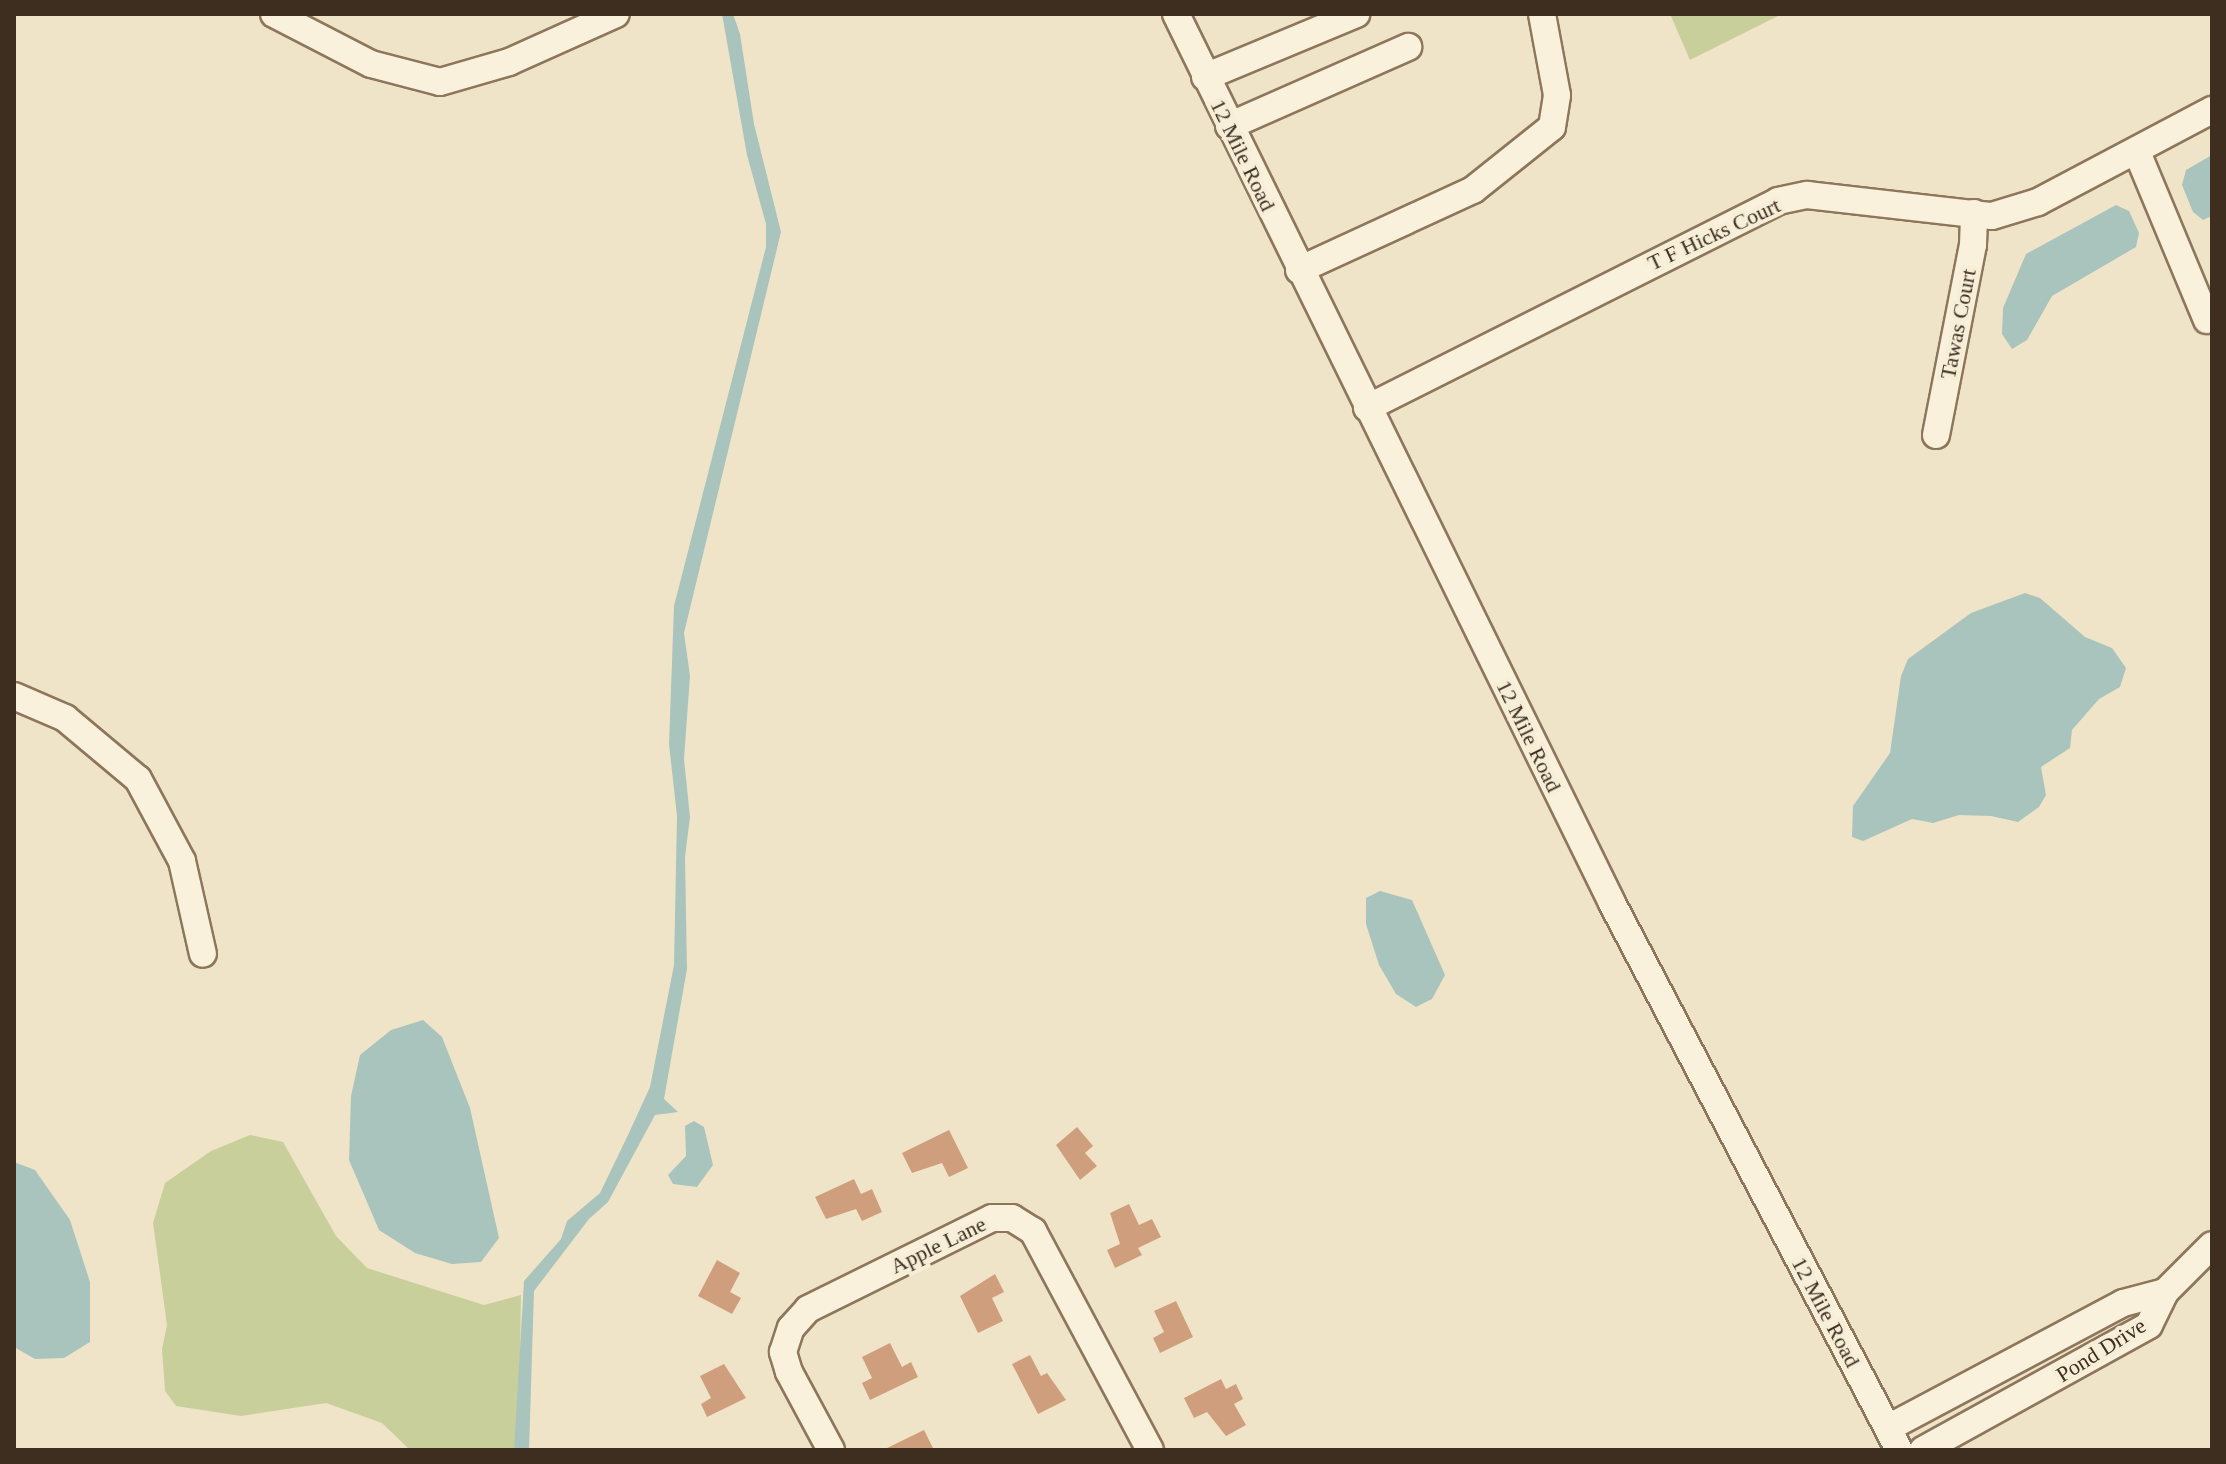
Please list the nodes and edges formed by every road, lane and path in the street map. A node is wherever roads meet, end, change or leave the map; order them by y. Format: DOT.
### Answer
graph roads {
  1 [pos="274,14"];
  2 [pos="616,14"];
  3 [pos="1176,14"];
  4 [pos="1356,14"];
  5 [pos="1542,14"];
  6 [pos="1408,47"];
  7 [pos="1205,77"];
  8 [pos="2212,110"];
  9 [pos="1229,126"];
  10 [pos="2137,152"];
  11 [pos="1974,213"];
  12 [pos="1299,270"];
  13 [pos="2207,320"];
  14 [pos="1367,408"];
  15 [pos="1936,435"];
  16 [pos="14,696"];
  17 [pos="203,954"];
  18 [pos="2212,1245"];
  19 [pos="2165,1292"];
  20 [pos="2009,1368"];
  21 [pos="2025,1395"];
  22 [pos="1893,1439"];
  23 [pos="831,1450"];
  24 [pos="1150,1450"];
  25 [pos="1923,1450"];
  1 -- 2 [label="street"];
  3 -- 7 [label="street, 12 Mile Road"];
  4 -- 7 [label="street"];
  5 -- 12 [label="street"];
  6 -- 9 [label="street"];
  7 -- 9 [label="street, 12 Mile Road"];
  8 -- 10 [label="street, T F Hicks Court"];
  9 -- 12 [label="street, 12 Mile Road"];
  10 -- 11 [label="street, T F Hicks Court"];
  10 -- 13 [label="street"];
  11 -- 14 [label="street, T F Hicks Court"];
  11 -- 15 [label="street, Tawas Court"];
  12 -- 14 [label="street, 12 Mile Road"];
  14 -- 22 [label="street, 12 Mile Road"];
  16 -- 17 [label="street"];
  18 -- 19 [label="street, Pond Drive"];
  19 -- 20 [label="street, Pond Drive"];
  19 -- 21 [label="street, Pond Drive"];
  20 -- 21 [label="street"];
  20 -- 22 [label="street, Pond Drive"];
  21 -- 25 [label="street, Pond Drive"];
  23 -- 24 [label="street, Apple Lane"];
}
